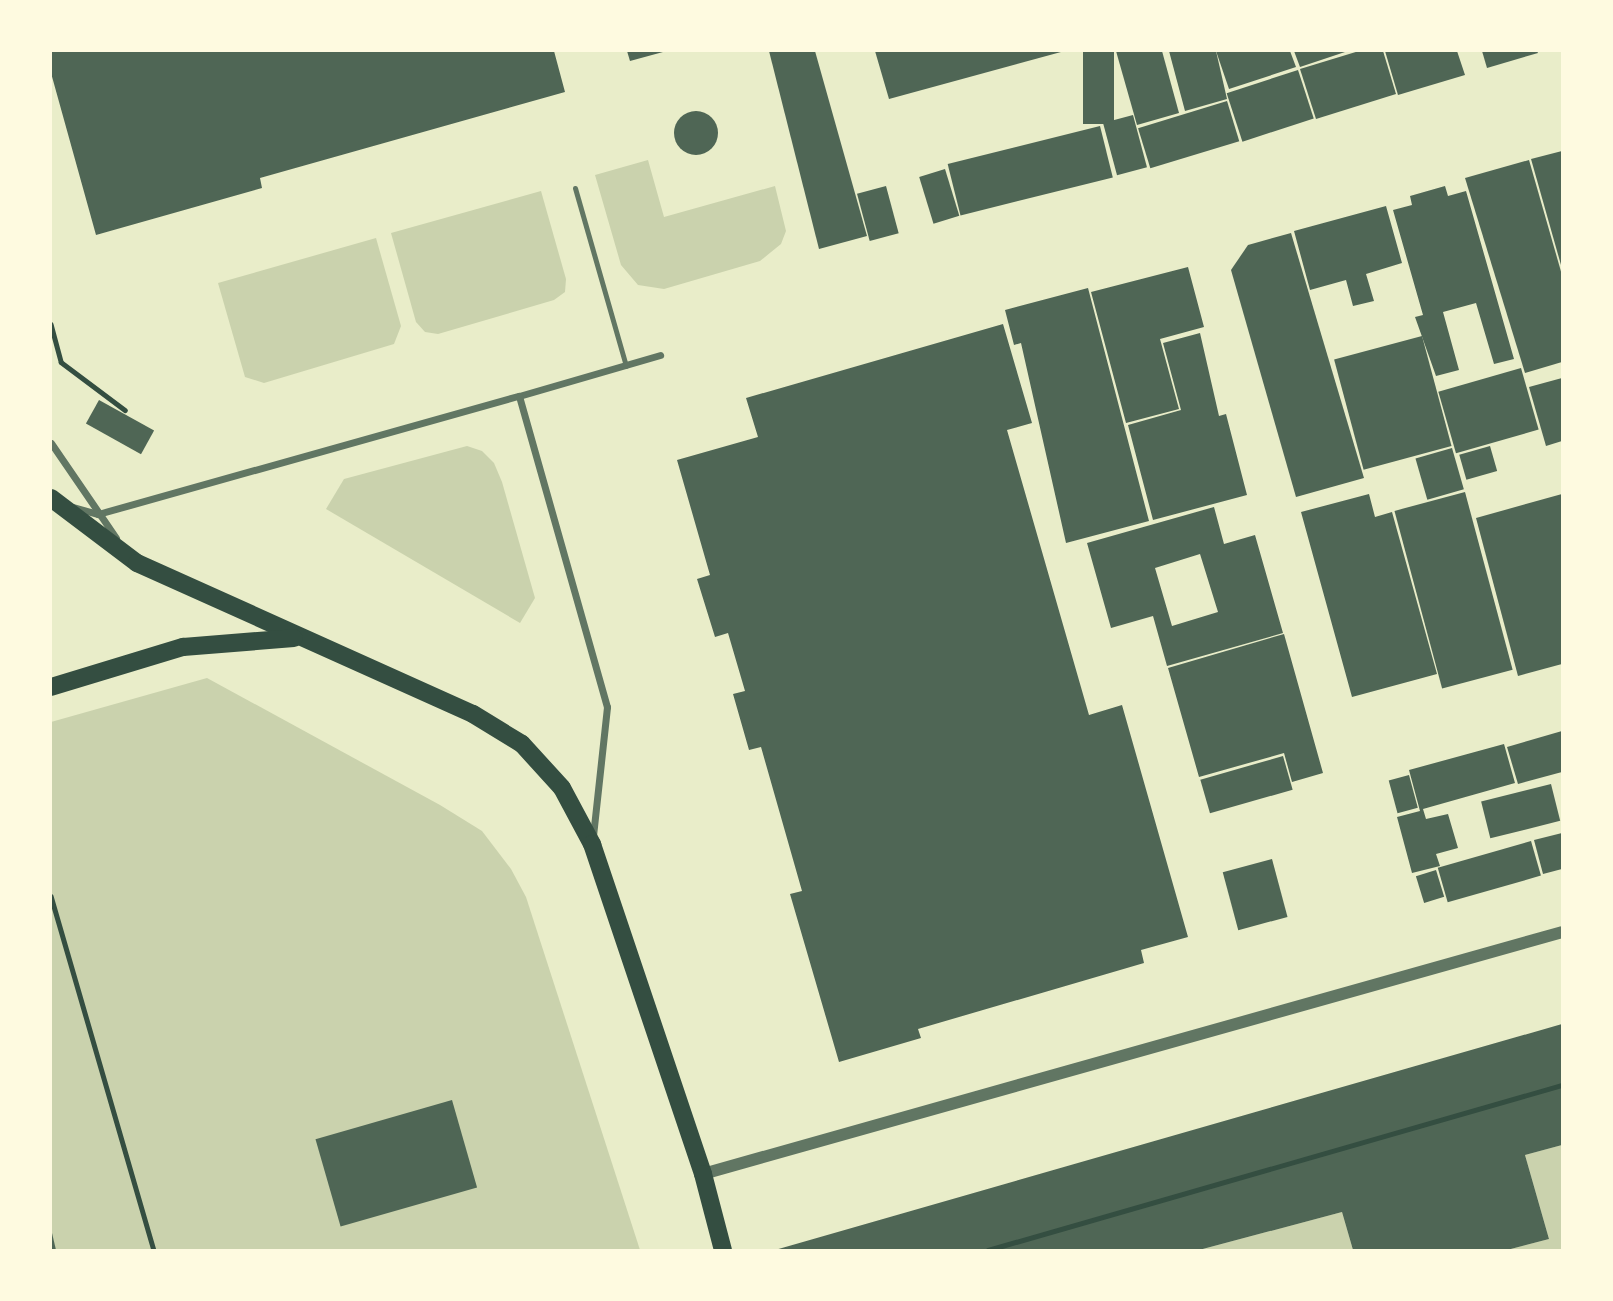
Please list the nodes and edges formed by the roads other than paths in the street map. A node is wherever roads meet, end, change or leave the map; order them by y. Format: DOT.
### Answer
graph roads {
  1 [pos="575,188"];
  2 [pos="660,355"];
  3 [pos="626,366"];
  4 [pos="519,396"];
  5 [pos="51,443"];
  6 [pos="53,500"];
  7 [pos="98,514"];
  8 [pos="137,563"];
  9 [pos="297,638"];
  10 [pos="51,687"];
  11 [pos="592,844"];
  12 [pos="1562,932"];
  13 [pos="703,1174"];
  14 [pos="723,1250"];
  1 -- 3 [label="lane"];
  2 -- 3 [label="street"];
  3 -- 4 [label="street"];
  4 -- 7 [label="street"];
  4 -- 11 [label="street"];
  5 -- 7 [label="street"];
  6 -- 7 [label="street"];
  6 -- 8 [label="main road"];
  7 -- 8 [label="street"];
  8 -- 9 [label="main road"];
  9 -- 10 [label="main road"];
  9 -- 11 [label="main road"];
  11 -- 13 [label="main road"];
  12 -- 13 [label="street"];
  13 -- 14 [label="main road"];
}
